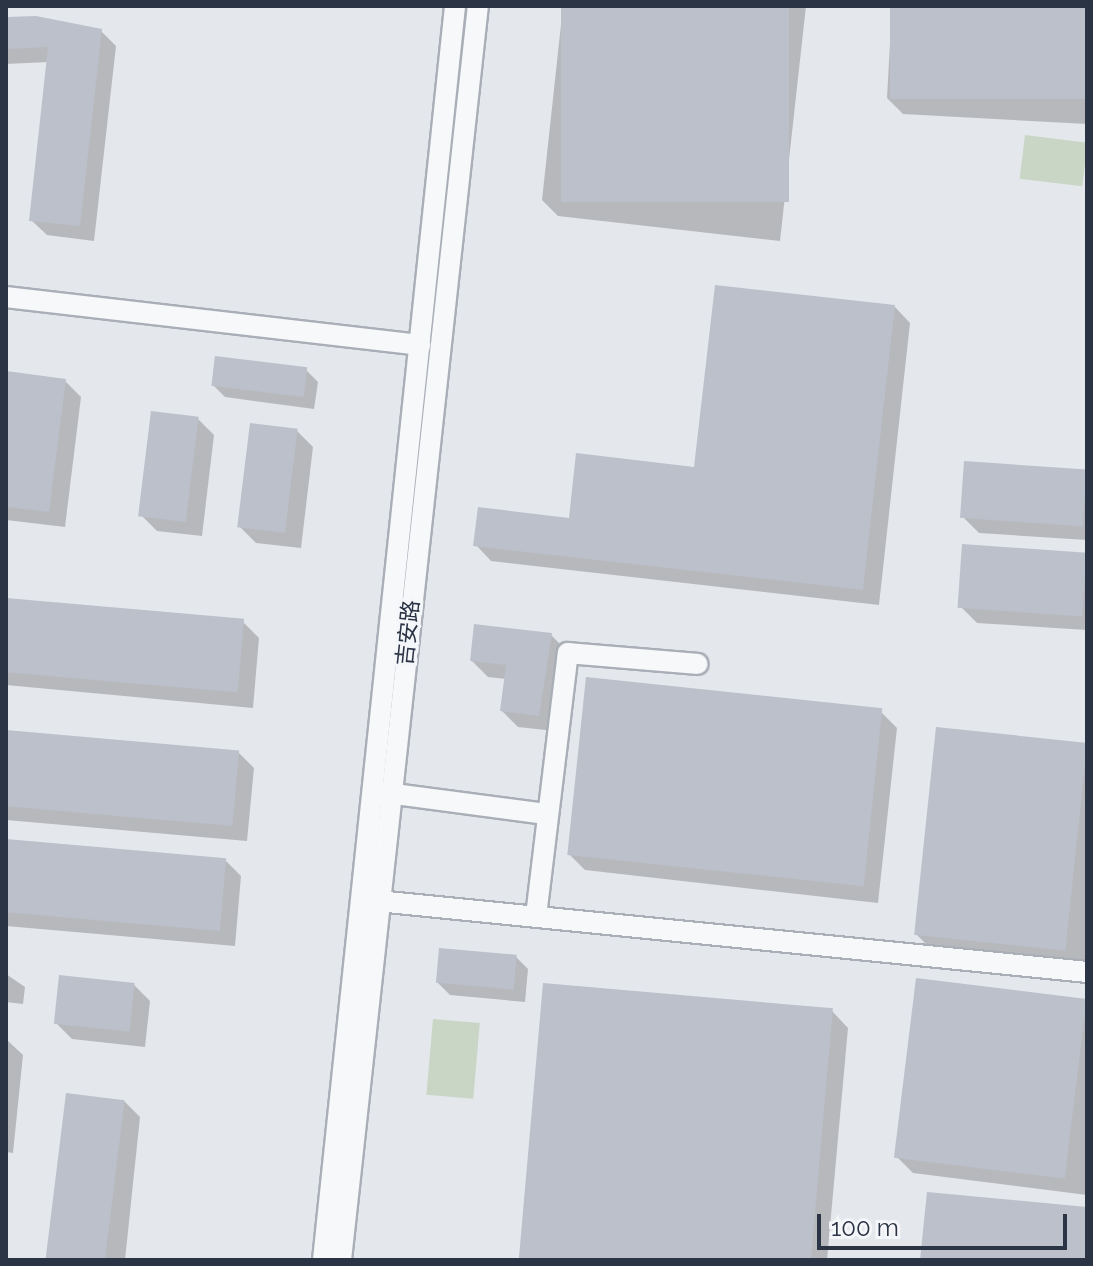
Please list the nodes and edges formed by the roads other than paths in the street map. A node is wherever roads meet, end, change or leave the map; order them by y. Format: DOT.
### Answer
graph roads {
  1 [pos="455,6"];
  2 [pos="478,6"];
  3 [pos="6,297"];
  4 [pos="420,345"];
  5 [pos="698,664"];
  6 [pos="382,793"];
  7 [pos="546,814"];
  8 [pos="370,900"];
  9 [pos="536,916"];
  10 [pos="1087,972"];
  11 [pos="323,1260"];
  12 [pos="341,1260"];
  1 -- 4 [label="street, 吉安路"];
  2 -- 6 [label="street, 吉安路"];
  3 -- 4 [label="street"];
  4 -- 6 [label="street, 吉安路"];
  5 -- 7 [label="street"];
  6 -- 7 [label="street"];
  6 -- 8 [label="street, 吉安路"];
  7 -- 9 [label="street"];
  8 -- 9 [label="street"];
  8 -- 11 [label="street, 吉安路"];
  8 -- 12 [label="street, 吉安路"];
  9 -- 10 [label="street"];
}
